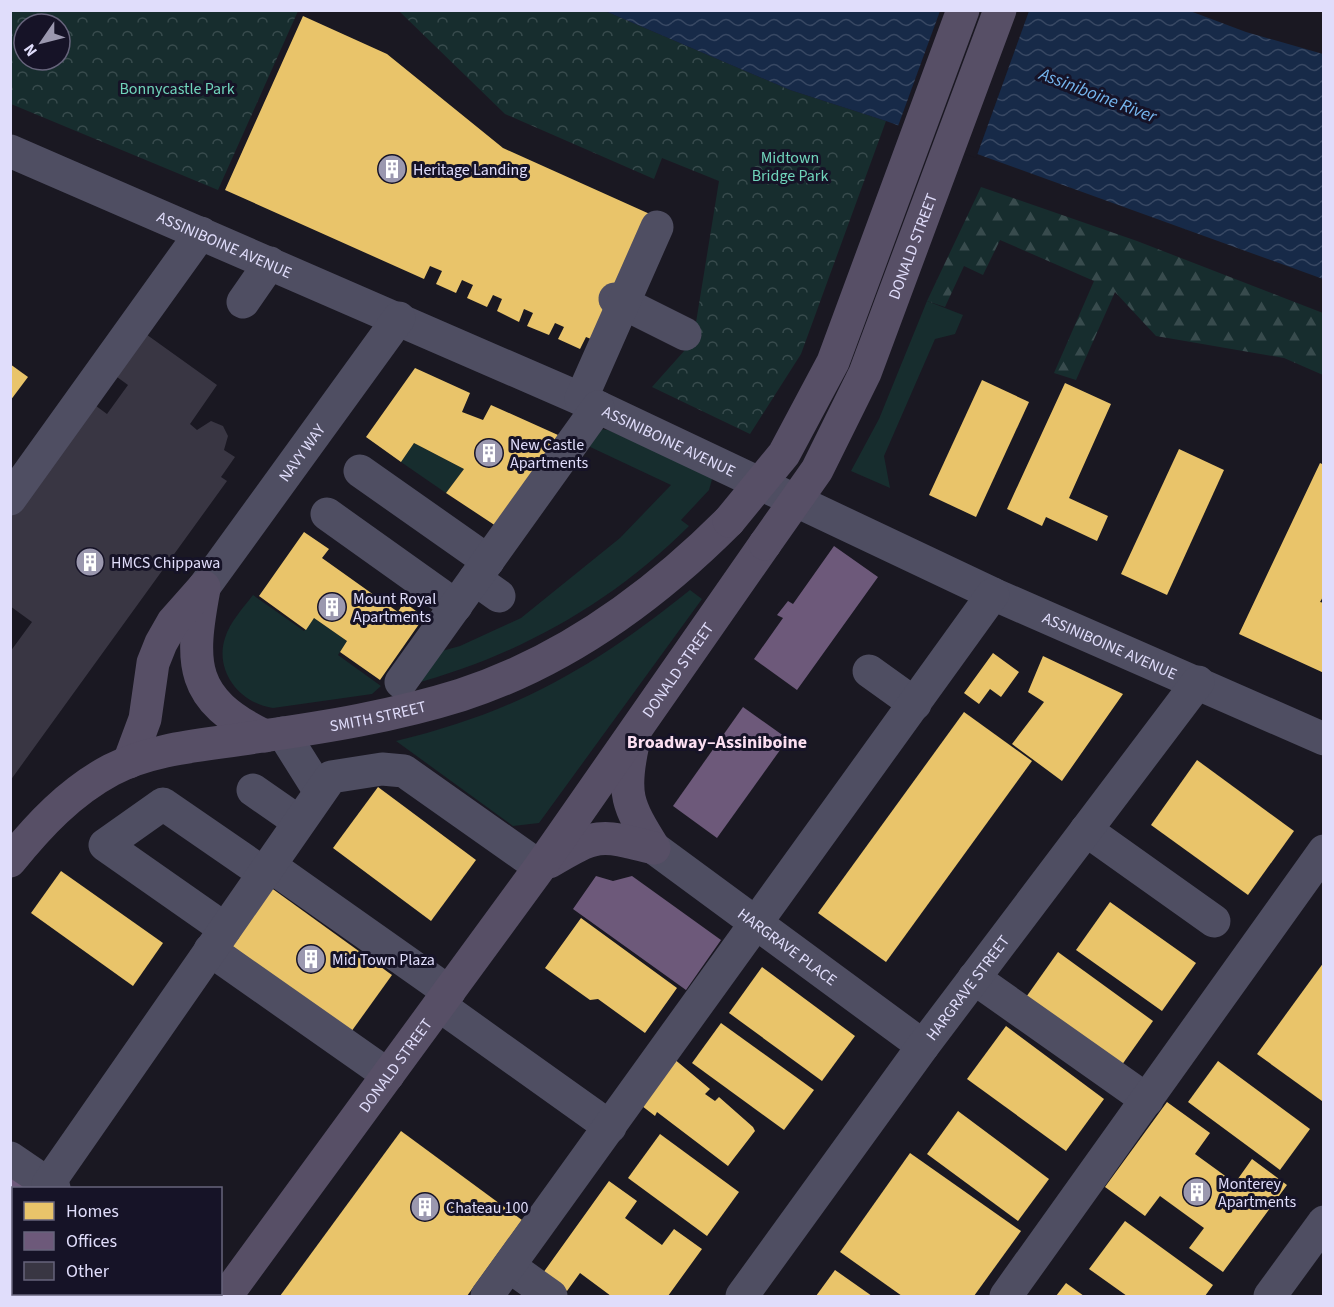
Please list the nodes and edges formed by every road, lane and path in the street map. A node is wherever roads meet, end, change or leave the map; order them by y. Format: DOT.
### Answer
graph roads {
  1 [pos="963,10"];
  2 [pos="1000,10"];
  3 [pos="10,151"];
  4 [pos="657,227"];
  5 [pos="201,234"];
  6 [pos="270,263"];
  7 [pos="619,301"];
  8 [pos="243,302"];
  9 [pos="399,318"];
  10 [pos="685,334"];
  11 [pos="590,403"];
  12 [pos="360,471"];
  13 [pos="10,499"];
  14 [pos="327,514"];
  15 [pos="729,521"];
  16 [pos="488,578"];
  17 [pos="204,587"];
  18 [pos="993,594"];
  19 [pos="456,606"];
  20 [pos="869,671"];
  21 [pos="401,682"];
  22 [pos="1198,682"];
  23 [pos="915,704"];
  24 [pos="635,734"];
  25 [pos="274,735"];
  26 [pos="1323,739"];
  27 [pos="129,762"];
  28 [pos="252,790"];
  29 [pos="320,792"];
  30 [pos="299,822"];
  31 [pos="1086,830"];
  32 [pos="654,848"];
  33 [pos="1323,851"];
  34 [pos="10,861"];
  35 [pos="540,867"];
  36 [pos="266,869"];
  37 [pos="1214,921"];
  38 [pos="756,925"];
  39 [pos="218,939"];
  40 [pos="974,978"];
  41 [pos="444,998"];
  42 [pos="923,1046"];
  43 [pos="388,1075"];
  44 [pos="1147,1100"];
  45 [pos="610,1128"];
  46 [pos="10,1158"];
  47 [pos="51,1186"];
  48 [pos="1323,1222"];
  49 [pos="509,1266"];
  50 [pos="226,1296"];
  51 [pos="487,1296"];
  52 [pos="551,1296"];
  53 [pos="742,1296"];
  54 [pos="1006,1296"];
  55 [pos="1270,1296"];
  1 -- 15 [label="main road, DONALD STREET, bridge"];
  2 -- 24 [label="main road, DONALD STREET, bridge"];
  3 -- 5 [label="street, ASSINIBOINE AVENUE"];
  4 -- 7 [label="street"];
  5 -- 6 [label="street, ASSINIBOINE AVENUE"];
  5 -- 13 [label="street"];
  6 -- 8 [label="street"];
  6 -- 9 [label="street, ASSINIBOINE AVENUE"];
  7 -- 10 [label="street"];
  7 -- 11 [label="street"];
  9 -- 11 [label="street, ASSINIBOINE AVENUE"];
  9 -- 17 [label="street, NAVY WAY"];
  11 -- 16 [label="street"];
  11 -- 18 [label="street, ASSINIBOINE AVENUE"];
  12 -- 16 [label="street"];
  14 -- 19 [label="street"];
  15 -- 25 [label="main road, SMITH STREET"];
  16 -- 19 [label="street"];
  17 -- 25 [label="main road"];
  17 -- 27 [label="main road"];
  18 -- 22 [label="street, ASSINIBOINE AVENUE"];
  18 -- 23 [label="street"];
  19 -- 21 [label="street"];
  20 -- 23 [label="street"];
  22 -- 26 [label="street, ASSINIBOINE AVENUE"];
  22 -- 31 [label="street, HARGRAVE STREET"];
  23 -- 38 [label="street"];
  24 -- 32 [label="main road"];
  24 -- 35 [label="main road, DONALD STREET"];
  25 -- 27 [label="main road, SMITH STREET"];
  25 -- 29 [label="street"];
  27 -- 34 [label="main road, SMITH STREET"];
  28 -- 30 [label="street"];
  29 -- 30 [label="street"];
  29 -- 35 [label="street"];
  30 -- 36 [label="street"];
  31 -- 37 [label="street"];
  31 -- 40 [label="street, HARGRAVE STREET"];
  32 -- 35 [label="main road"];
  32 -- 38 [label="street, HARGRAVE PLACE"];
  33 -- 44 [label="street"];
  35 -- 41 [label="main road, DONALD STREET"];
  36 -- 39 [label="street"];
  36 -- 39 [label="street"];
  36 -- 41 [label="street"];
  38 -- 42 [label="street, HARGRAVE PLACE"];
  38 -- 45 [label="street"];
  39 -- 43 [label="street"];
  39 -- 47 [label="street"];
  40 -- 42 [label="street, HARGRAVE STREET"];
  40 -- 44 [label="street"];
  41 -- 43 [label="main road, DONALD STREET"];
  41 -- 45 [label="street"];
  42 -- 53 [label="street, HARGRAVE STREET"];
  43 -- 50 [label="main road, DONALD STREET"];
  44 -- 54 [label="street"];
  45 -- 49 [label="street"];
  46 -- 47 [label="street"];
  48 -- 55 [label="street"];
  49 -- 51 [label="street"];
  49 -- 52 [label="street"];
}
